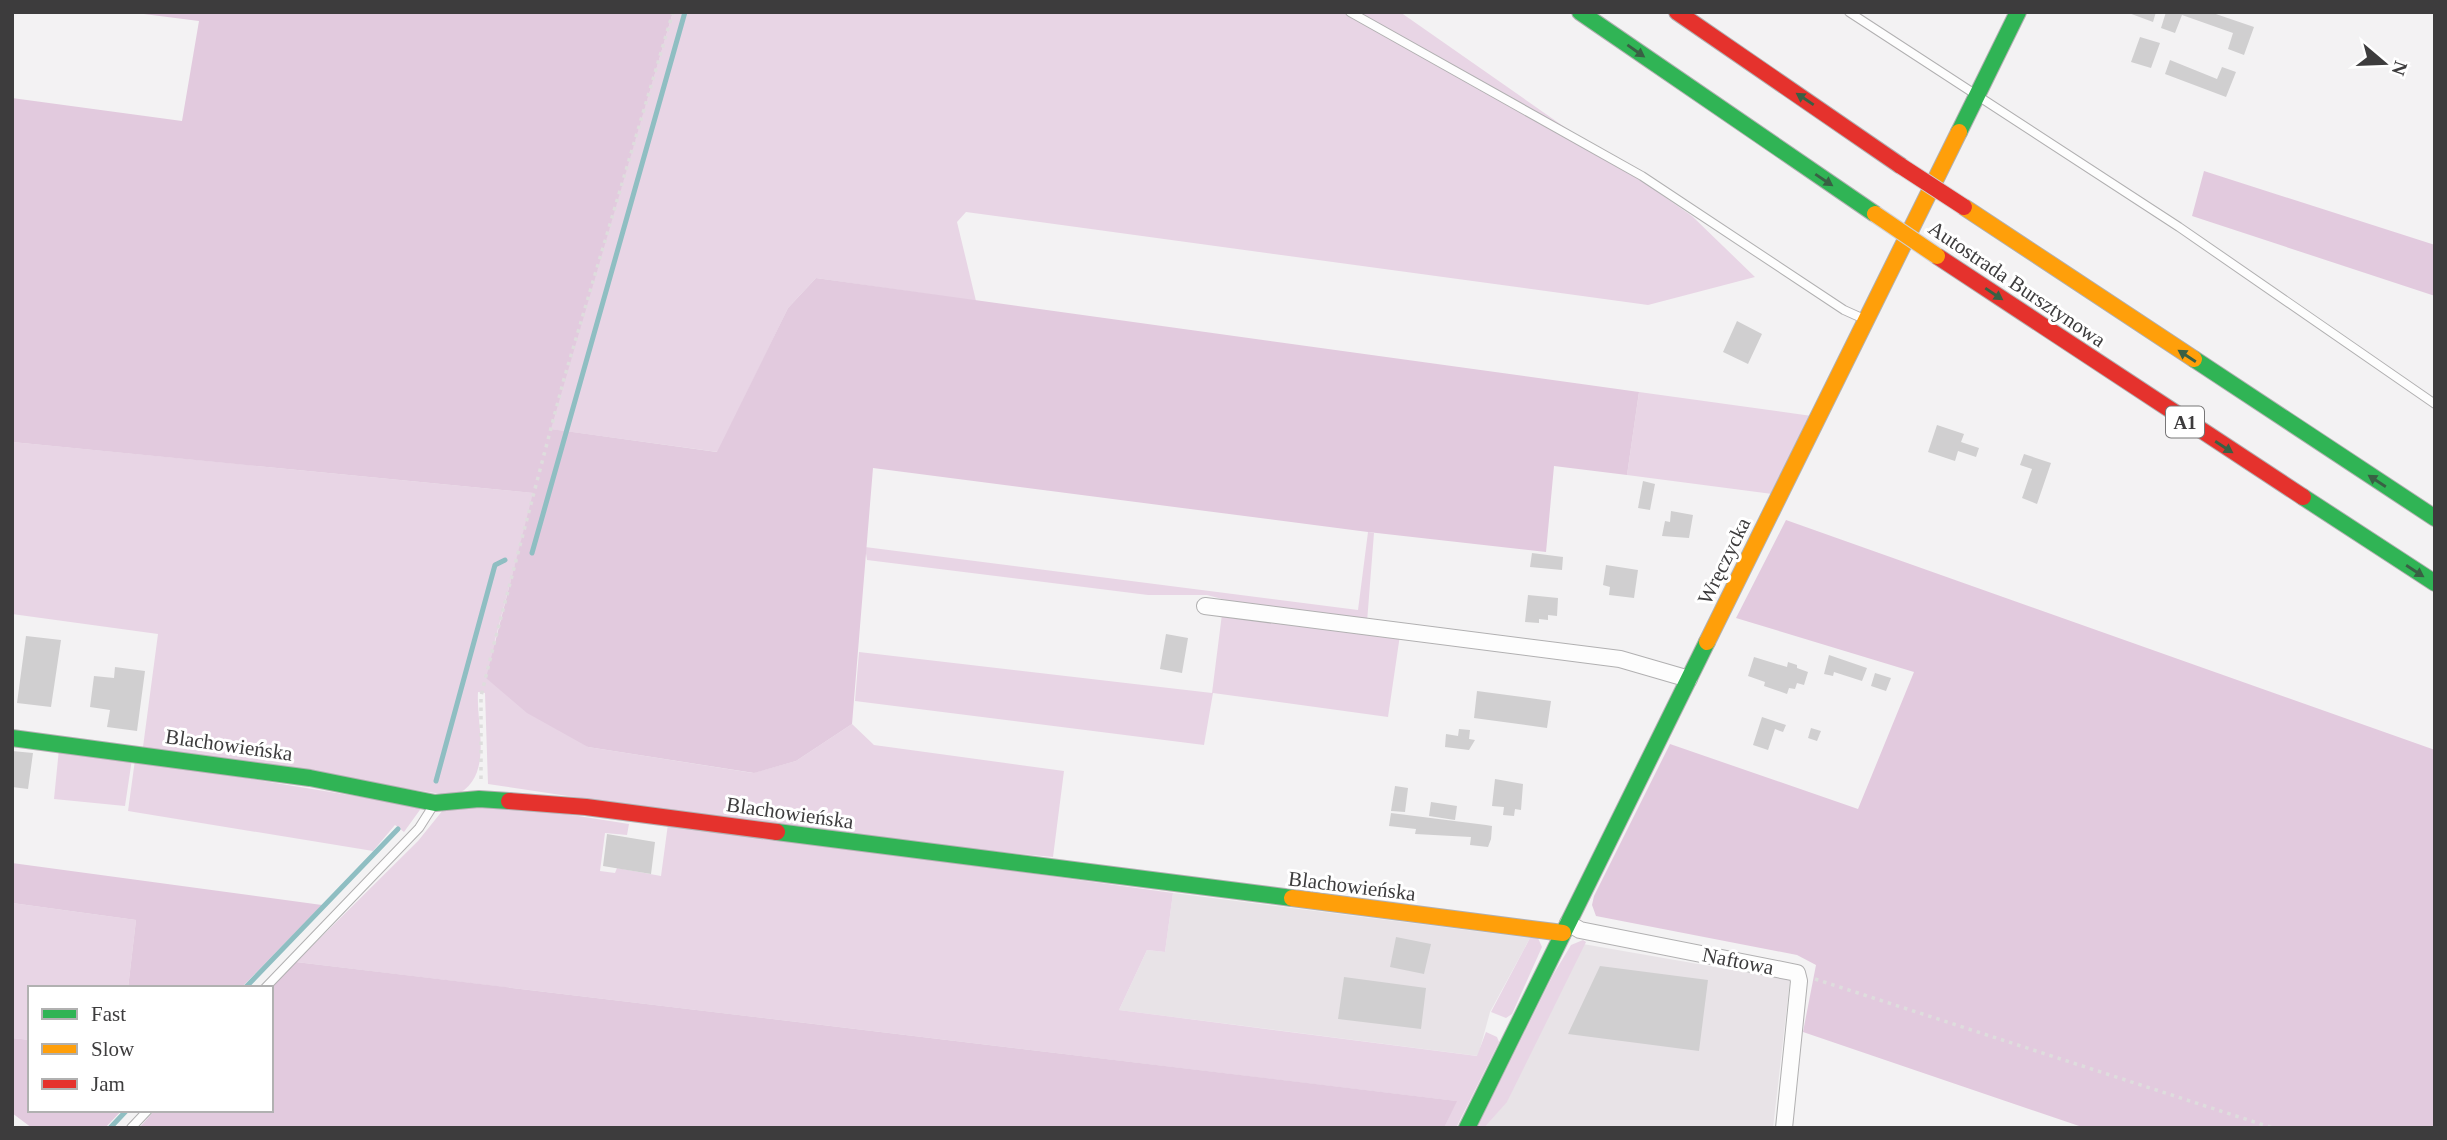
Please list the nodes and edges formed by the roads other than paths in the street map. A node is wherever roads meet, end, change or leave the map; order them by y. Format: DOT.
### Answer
graph roads {
  1 [pos="1350,12"];
  2 [pos="1580,12"];
  3 [pos="1677,12"];
  4 [pos="1849,12"];
  5 [pos="2018,12"];
  6 [pos="1977,96"];
  7 [pos="1866,320"];
  8 [pos="2435,404"];
  9 [pos="2435,518"];
  10 [pos="2435,583"];
  11 [pos="1205,606"];
  12 [pos="1689,678"];
  13 [pos="12,738"];
  14 [pos="435,803"];
  15 [pos="1566,928"];
  16 [pos="267,986"];
  17 [pos="146,1112"];
  18 [pos="131,1128"];
  19 [pos="1467,1128"];
  20 [pos="1784,1128"];
  1 -- 7 [label="lane"];
  2 -- 10 [label="main road, Autostrada Bursztynowa / A1, one-way, bridge"];
  9 -- 3 [label="main road, Autostrada Bursztynowa, one-way, bridge"];
  4 -- 6 [label="lane"];
  5 -- 6 [label="main road, Wręczycka"];
  6 -- 7 [label="main road, Wręczycka"];
  6 -- 8 [label="lane"];
  7 -- 12 [label="main road, Wręczycka"];
  11 -- 12 [label="street"];
  12 -- 15 [label="main road, Wręczycka"];
  13 -- 14 [label="main road, Blachowieńska"];
  14 -- 15 [label="main road, Blachowieńska"];
  14 -- 16 [label="lane"];
  15 -- 19 [label="main road, Wręczycka"];
  15 -- 20 [label="street, Naftowa"];
  17 -- 18 [label="lane"];
}
